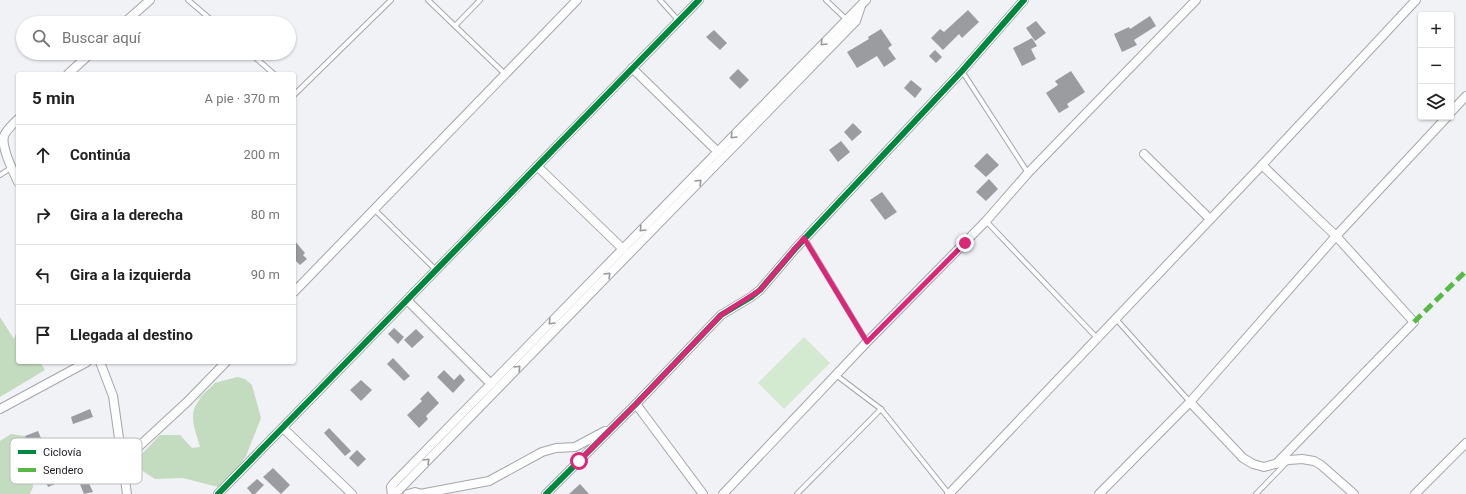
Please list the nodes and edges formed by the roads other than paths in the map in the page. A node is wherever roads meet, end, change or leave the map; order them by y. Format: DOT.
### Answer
graph roads {
  1 [pos="150,0"];
  2 [pos="188,0"];
  3 [pos="391,0"];
  4 [pos="428,0"];
  5 [pos="480,0"];
  6 [pos="577,0"];
  7 [pos="660,0"];
  8 [pos="699,0"];
  9 [pos="826,0"];
  10 [pos="1024,0"];
  11 [pos="1196,0"];
  12 [pos="1416,0"];
  13 [pos="864,2"];
  14 [pos="1188,3"];
  15 [pos="132,16"];
  16 [pos="207,16"];
  17 [pos="679,20"];
  18 [pos="847,20"];
  19 [pos="455,26"];
  20 [pos="83,60"];
  21 [pos="258,60"];
  22 [pos="632,68"];
  23 [pos="962,71"];
  24 [pos="70,72"];
  25 [pos="272,72"];
  26 [pos="505,74"];
  27 [pos="296,92"];
  28 [pos="1466,96"];
  29 [pos="1454,109"];
  30 [pos="1444,120"];
  31 [pos="16,121"];
  32 [pos="718,152"];
  33 [pos="1144,154"];
  34 [pos="1262,165"];
  35 [pos="537,166"];
  36 [pos="11,168"];
  37 [pos="1028,173"];
  38 [pos="0,175"];
  39 [pos="16,178"];
  40 [pos="374,209"];
  41 [pos="1210,219"];
  42 [pos="986,220"];
  43 [pos="1336,236"];
  44 [pos="804,238"];
  45 [pos="623,248"];
  46 [pos="436,270"];
  47 [pos="296,290"];
  48 [pos="407,300"];
  49 [pos="1116,319"];
  50 [pos="1097,338"];
  51 [pos="867,342"];
  52 [pos="84,364"];
  53 [pos="101,364"];
  54 [pos="224,364"];
  55 [pos="836,374"];
  56 [pos="491,384"];
  57 [pos="1190,402"];
  58 [pos="636,404"];
  59 [pos="0,409"];
  60 [pos="881,409"];
  61 [pos="613,427"];
  62 [pos="283,428"];
  63 [pos="119,438"];
  64 [pos="1466,442"];
  65 [pos="142,444"];
  66 [pos="1289,460"];
  67 [pos="1276,464"];
  68 [pos="125,484"];
  69 [pos="126,494"];
  70 [pos="218,494"];
  71 [pos="352,494"];
  72 [pos="392,494"];
  73 [pos="395,494"];
  74 [pos="408,494"];
  75 [pos="421,494"];
  76 [pos="546,494"];
  77 [pos="703,494"];
  78 [pos="723,494"];
  79 [pos="797,494"];
  80 [pos="949,494"];
  81 [pos="1099,494"];
  82 [pos="1256,494"];
  83 [pos="1354,494"];
  84 [pos="1415,494"];
  1 -- 15 [label="street"];
  2 -- 16 [label="lane"];
  3 -- 27 [label="lane"];
  4 -- 19 [label="lane"];
  5 -- 19 [label="lane"];
  6 -- 26 [label="street"];
  7 -- 17 [label="lane"];
  8 -- 17 [label="street"];
  9 -- 18 [label="lane"];
  10 -- 23 [label="street"];
  11 -- 14 [label="street"];
  12 -- 34 [label="street"];
  13 -- 18 [label="street"];
  73 -- 13 [label="street, one-way"];
  14 -- 37 [label="street"];
  17 -- 22 [label="street"];
  18 -- 32 [label="street, one-way"];
  19 -- 26 [label="lane"];
  20 -- 24 [label="street"];
  21 -- 25 [label="lane"];
  22 -- 32 [label="street"];
  22 -- 35 [label="street"];
  23 -- 37 [label="lane"];
  23 -- 44 [label="street"];
  26 -- 40 [label="street"];
  28 -- 29 [label="street"];
  30 -- 43 [label="street"];
  31 -- 36 [label="street"];
  32 -- 45 [label="street, one-way"];
  33 -- 41 [label="street"];
  34 -- 41 [label="street"];
  34 -- 43 [label="street"];
  35 -- 45 [label="street"];
  35 -- 46 [label="street"];
  36 -- 38 [label="lane"];
  36 -- 39 [label="street"];
  37 -- 42 [label="street"];
  40 -- 46 [label="lane"];
  40 -- 47 [label="street"];
  41 -- 49 [label="street"];
  42 -- 50 [label="lane"];
  42 -- 51 [label="street"];
  43 -- 57 [label="street"];
  43 -- 67 [label="street"];
  44 -- 51 [label="lane"];
  44 -- 58 [label="street"];
  45 -- 56 [label="street, one-way"];
  46 -- 48 [label="street"];
  48 -- 56 [label="street"];
  48 -- 62 [label="street"];
  49 -- 50 [label="street"];
  49 -- 57 [label="lane"];
  50 -- 80 [label="street"];
  51 -- 55 [label="street"];
  52 -- 59 [label="street"];
  53 -- 63 [label="street"];
  54 -- 65 [label="street"];
  55 -- 60 [label="lane"];
  55 -- 78 [label="street"];
  56 -- 72 [label="street"];
  57 -- 67 [label="street"];
  57 -- 81 [label="street"];
  58 -- 61 [label="street"];
  58 -- 77 [label="street"];
  60 -- 79 [label="lane"];
  60 -- 80 [label="lane"];
  61 -- 75 [label="street"];
  61 -- 76 [label="street"];
  62 -- 70 [label="street"];
  62 -- 71 [label="street"];
  64 -- 84 [label="street"];
  66 -- 67 [label="street"];
  66 -- 82 [label="lane"];
  66 -- 83 [label="street"];
  68 -- 69 [label="street"];
  74 -- 75 [label="street"];
}
